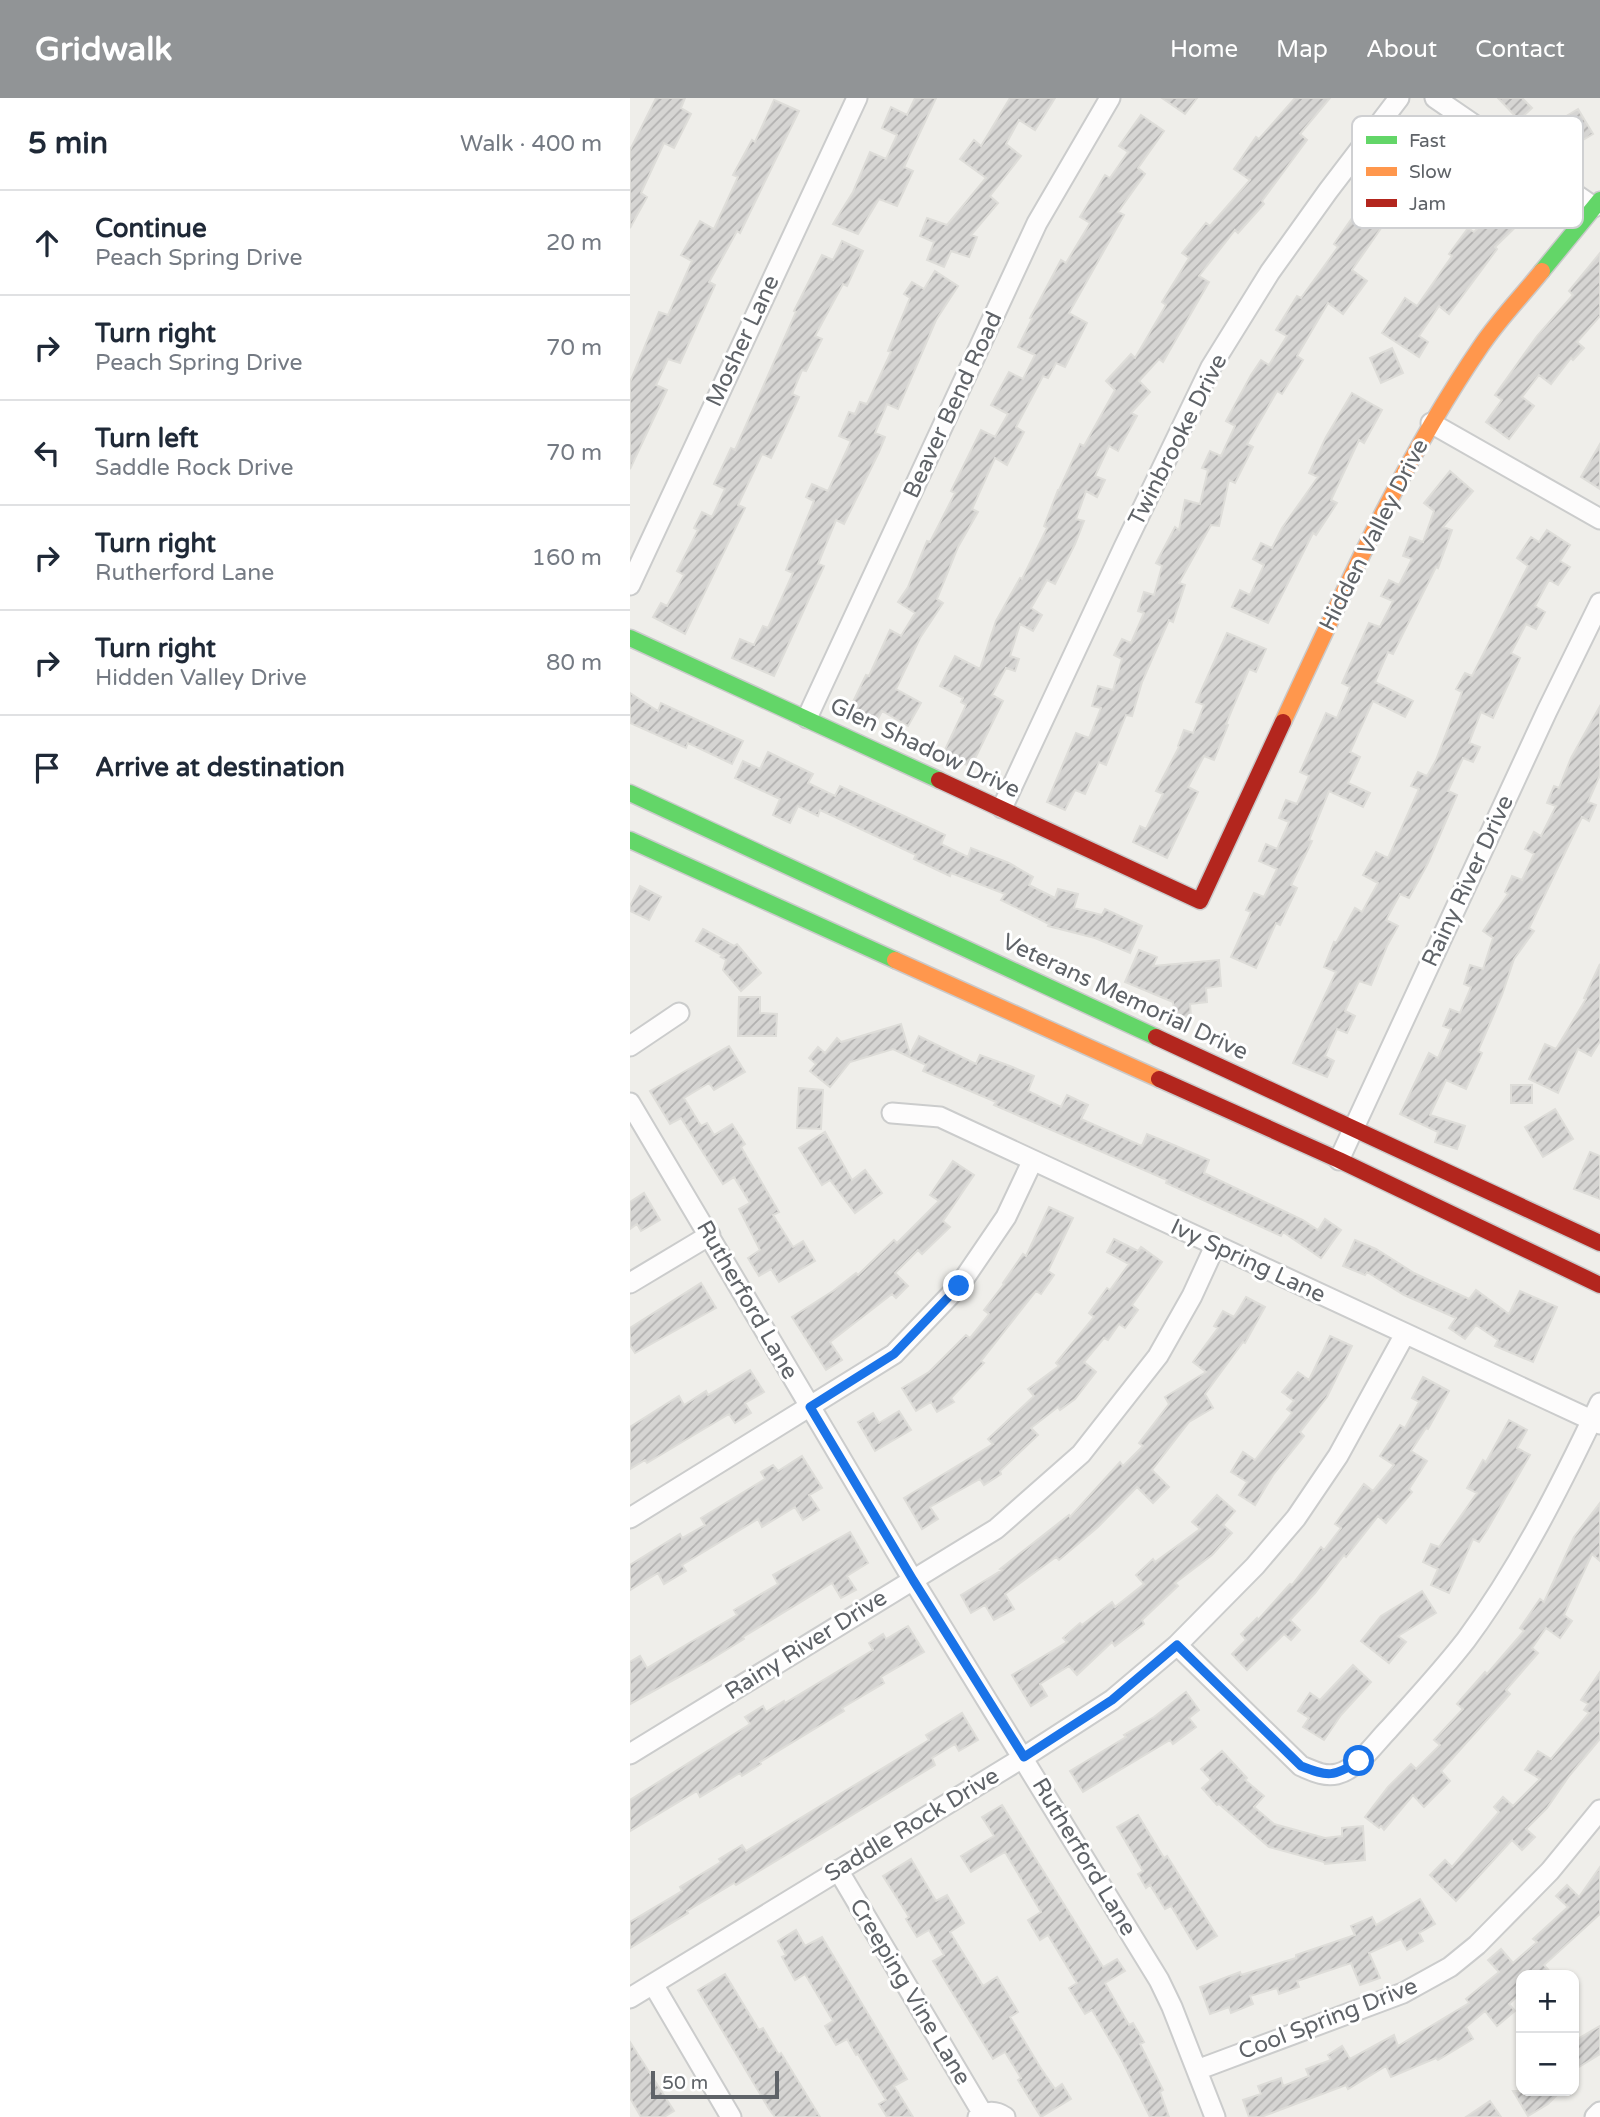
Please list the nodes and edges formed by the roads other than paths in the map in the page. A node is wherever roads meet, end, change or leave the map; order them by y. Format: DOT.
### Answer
graph roads {
  1 [pos="857,98"];
  2 [pos="1110,98"];
  3 [pos="1399,98"];
  4 [pos="1435,98"];
  5 [pos="1385,116"];
  6 [pos="1463,116"];
  7 [pos="1352,160"];
  8 [pos="1597,204"];
  9 [pos="1583,221"];
  10 [pos="1577,228"];
  11 [pos="1431,424"];
  12 [pos="1600,519"];
  13 [pos="630,585"];
  14 [pos="1600,603"];
  15 [pos="630,638"];
  16 [pos="807,718"];
  17 [pos="632,798"];
  18 [pos="1002,808"];
  19 [pos="630,840"];
  20 [pos="1200,901"];
  21 [pos="982,978"];
  22 [pos="679,1013"];
  23 [pos="630,1046"];
  24 [pos="630,1103"];
  25 [pos="892,1113"];
  26 [pos="1353,1128"];
  27 [pos="1339,1160"];
  28 [pos="1032,1162"];
  29 [pos="710,1235"];
  30 [pos="1600,1243"];
  31 [pos="1215,1246"];
  32 [pos="630,1283"];
  33 [pos="1600,1285"];
  34 [pos="1405,1334"];
  35 [pos="810,1407"];
  36 [pos="1597,1416"];
  37 [pos="630,1518"];
  38 [pos="913,1580"];
  39 [pos="1177,1645"];
  40 [pos="630,1754"];
  41 [pos="1024,1757"];
  42 [pos="1600,1810"];
  43 [pos="838,1870"];
  44 [pos="653,1984"];
  45 [pos="630,1998"];
  46 [pos="1197,2070"];
  47 [pos="1600,2112"];
  48 [pos="980,2115"];
  49 [pos="731,2117"];
  50 [pos="1005,2117"];
  51 [pos="1215,2117"];
  52 [pos="1595,2117"];
  1 -- 13 [label="street, Mosher Lane"];
  2 -- 16 [label="street, Beaver Bend Road"];
  3 -- 5 [label="street, Twinbrooke Drive"];
  4 -- 6 [label="street"];
  7 -- 18 [label="street, Twinbrooke Drive"];
  8 -- 9 [label="main road, Hidden Valley Drive"];
  10 -- 11 [label="main road, Hidden Valley Drive"];
  11 -- 12 [label="street"];
  11 -- 20 [label="main road, Hidden Valley Drive"];
  14 -- 26 [label="street, Rainy River Drive"];
  15 -- 16 [label="main road, Glen Shadow Drive"];
  16 -- 18 [label="main road, Glen Shadow Drive"];
  17 -- 21 [label="main road, Veterans Memorial Drive"];
  18 -- 20 [label="main road, Glen Shadow Drive"];
  19 -- 21 [label="main road, Veterans Memorial Drive"];
  21 -- 26 [label="main road, Veterans Memorial Drive"];
  21 -- 27 [label="main road, Veterans Memorial Drive"];
  22 -- 23 [label="street"];
  24 -- 29 [label="street, Rutherford Lane"];
  25 -- 28 [label="street, Ivy Spring Lane"];
  26 -- 27 [label="street, Rainy River Drive"];
  26 -- 30 [label="main road, Veterans Memorial Drive"];
  27 -- 33 [label="main road, Veterans Memorial Drive"];
  28 -- 31 [label="street, Ivy Spring Lane"];
  28 -- 35 [label="street"];
  29 -- 32 [label="street"];
  29 -- 35 [label="street, Rutherford Lane"];
  31 -- 34 [label="street, Ivy Spring Lane"];
  31 -- 38 [label="street, Rainy River Drive"];
  34 -- 36 [label="street, Ivy Spring Lane"];
  34 -- 39 [label="street, Saddle Rock Drive"];
  35 -- 37 [label="street"];
  35 -- 38 [label="street, Rutherford Lane"];
  36 -- 39 [label="street"];
  38 -- 40 [label="street, Rainy River Drive"];
  38 -- 41 [label="street, Rutherford Lane"];
  39 -- 41 [label="street, Saddle Rock Drive"];
  41 -- 43 [label="street, Saddle Rock Drive"];
  41 -- 46 [label="street, Rutherford Lane"];
  42 -- 46 [label="street, Cool Spring Drive"];
  43 -- 44 [label="street, Saddle Rock Drive"];
  43 -- 48 [label="street, Creeping Vine Lane"];
  44 -- 45 [label="street, Saddle Rock Drive"];
  44 -- 49 [label="street"];
  46 -- 51 [label="street, Rutherford Lane"];
  47 -- 52 [label="street"];
  48 -- 50 [label="street, Creeping Vine Lane"];
}
